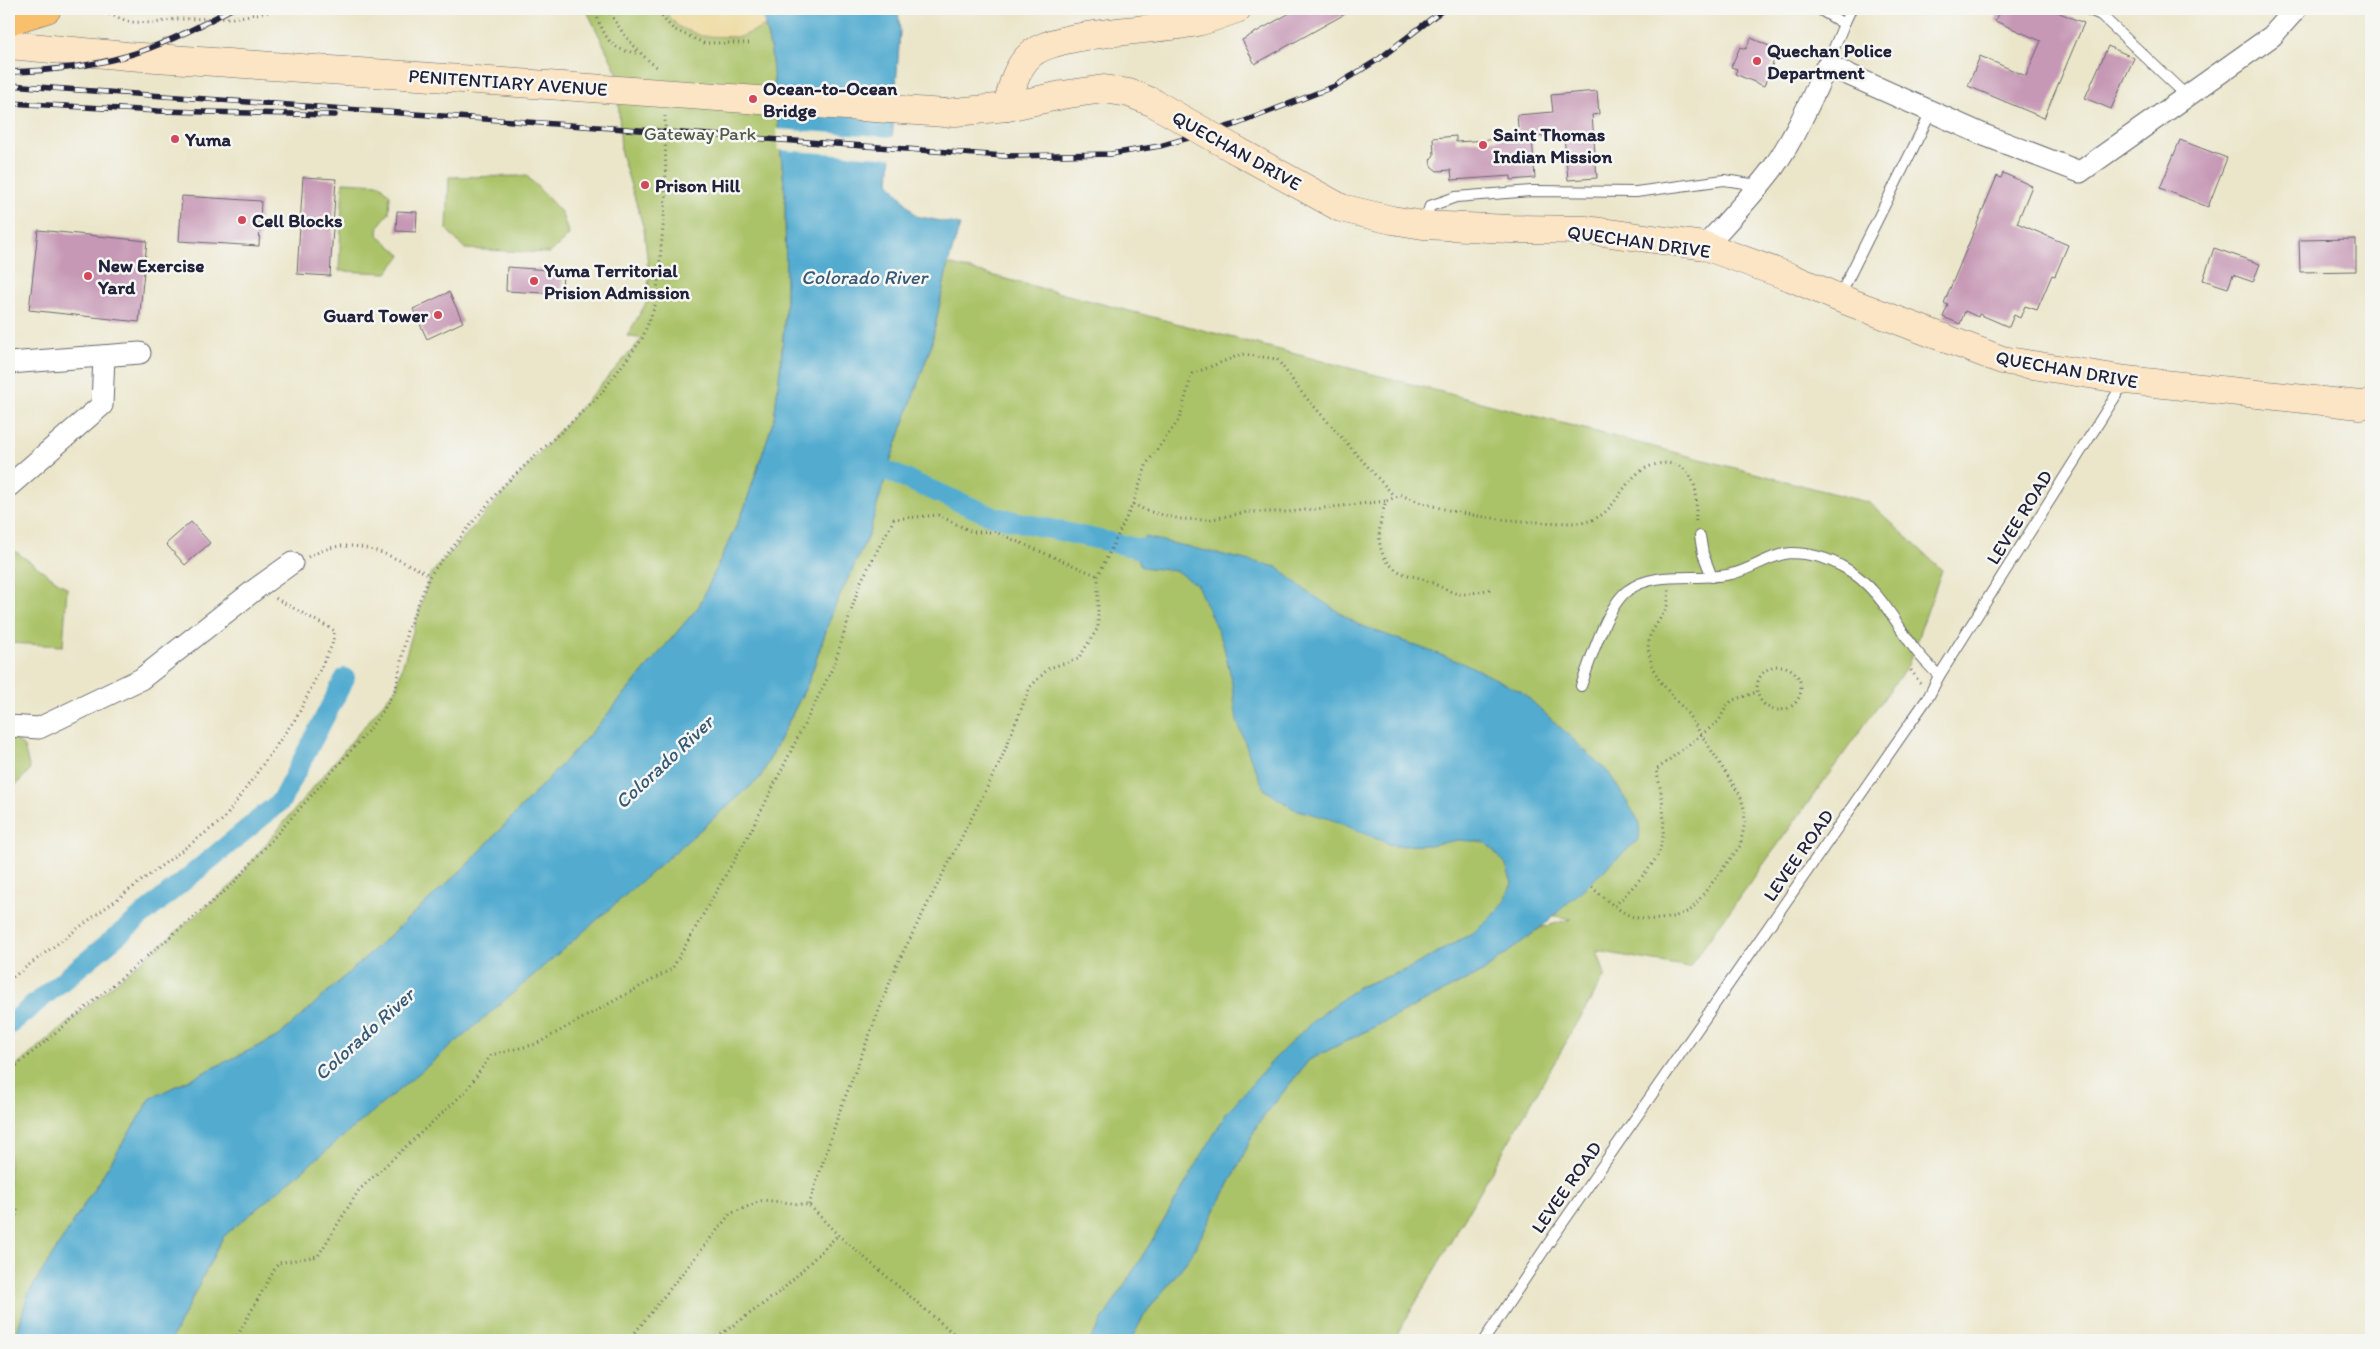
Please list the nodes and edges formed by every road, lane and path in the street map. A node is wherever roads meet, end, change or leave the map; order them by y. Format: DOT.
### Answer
graph roads {
  1 [pos="47,9"];
  2 [pos="95,9"];
  3 [pos="285,9"];
  4 [pos="593,9"];
  5 [pos="608,9"];
  6 [pos="655,9"];
  7 [pos="1237,9"];
  8 [pos="1819,9"];
  9 [pos="1851,9"];
  10 [pos="2086,9"];
  11 [pos="2296,9"];
  12 [pos="2103,12"];
  13 [pos="9,21"];
  14 [pos="1844,24"];
  15 [pos="749,43"];
  16 [pos="9,46"];
  17 [pos="638,53"];
  18 [pos="1827,66"];
  19 [pos="664,72"];
  20 [pos="2188,97"];
  21 [pos="1007,106"];
  22 [pos="665,110"];
  23 [pos="1931,112"];
  24 [pos="1758,185"];
  25 [pos="1423,224"];
  26 [pos="1704,246"];
  27 [pos="1839,298"];
  28 [pos="140,353"];
  29 [pos="104,356"];
  30 [pos="9,363"];
  31 [pos="2126,380"];
  32 [pos="2371,404"];
  33 [pos="9,486"];
  34 [pos="1394,496"];
  35 [pos="1386,500"];
  36 [pos="1132,504"];
  37 [pos="1700,536"];
  38 [pos="292,563"];
  39 [pos="430,575"];
  40 [pos="1098,576"];
  41 [pos="1712,577"];
  42 [pos="257,588"];
  43 [pos="1670,588"];
  44 [pos="1675,589"];
  45 [pos="1908,665"];
  46 [pos="1939,676"];
  47 [pos="1581,686"];
  48 [pos="1757,692"];
  49 [pos="1929,696"];
  50 [pos="9,726"];
  51 [pos="1615,906"];
  52 [pos="9,980"];
  53 [pos="9,1072"];
  54 [pos="809,1205"];
  55 [pos="18,1206"];
  56 [pos="838,1235"];
  57 [pos="9,1245"];
  58 [pos="235,1340"];
  59 [pos="629,1340"];
  60 [pos="713,1340"];
  61 [pos="961,1340"];
  62 [pos="1484,1340"];
  1 -- 13 [label="highway"];
  2 -- 3 [label="path"];
  4 -- 17 [label="path"];
  5 -- 17 [label="path"];
  6 -- 15 [label="path"];
  7 -- 21 [label="street"];
  8 -- 14 [label="lane"];
  9 -- 14 [label="lane"];
  10 -- 12 [label="lane"];
  11 -- 20 [label="street"];
  12 -- 20 [label="lane"];
  14 -- 18 [label="lane"];
  16 -- 21 [label="street, PENITENTIARY AVENUE, bridge"];
  17 -- 19 [label="path"];
  18 -- 23 [label="street"];
  18 -- 24 [label="street"];
  20 -- 23 [label="street"];
  21 -- 25 [label="street, QUECHAN DRIVE, bridge"];
  22 -- 39 [label="path"];
  23 -- 27 [label="lane"];
  24 -- 25 [label="lane"];
  24 -- 26 [label="street"];
  25 -- 26 [label="street, QUECHAN DRIVE"];
  26 -- 27 [label="street, QUECHAN DRIVE"];
  27 -- 31 [label="street, QUECHAN DRIVE"];
  28 -- 29 [label="street"];
  29 -- 30 [label="street"];
  29 -- 33 [label="street"];
  31 -- 32 [label="street, QUECHAN DRIVE"];
  31 -- 46 [label="lane, LEVEE ROAD"];
  34 -- 36 [label="path"];
  35 -- 36 [label="path"];
  36 -- 40 [label="path"];
  37 -- 41 [label="lane"];
  38 -- 39 [label="path"];
  38 -- 42 [label="street"];
  39 -- 53 [label="path"];
  40 -- 54 [label="path"];
  40 -- 58 [label="path"];
  41 -- 46 [label="lane"];
  41 -- 47 [label="lane"];
  42 -- 50 [label="street"];
  42 -- 52 [label="path"];
  43 -- 44 [label="path"];
  45 -- 49 [label="path"];
  46 -- 49 [label="lane, LEVEE ROAD"];
  48 -- 48 [label="path"];
  48 -- 51 [label="path"];
  49 -- 62 [label="lane, LEVEE ROAD"];
  54 -- 56 [label="path"];
  54 -- 59 [label="path"];
  55 -- 57 [label="path"];
  56 -- 60 [label="path"];
  56 -- 61 [label="path"];
}
